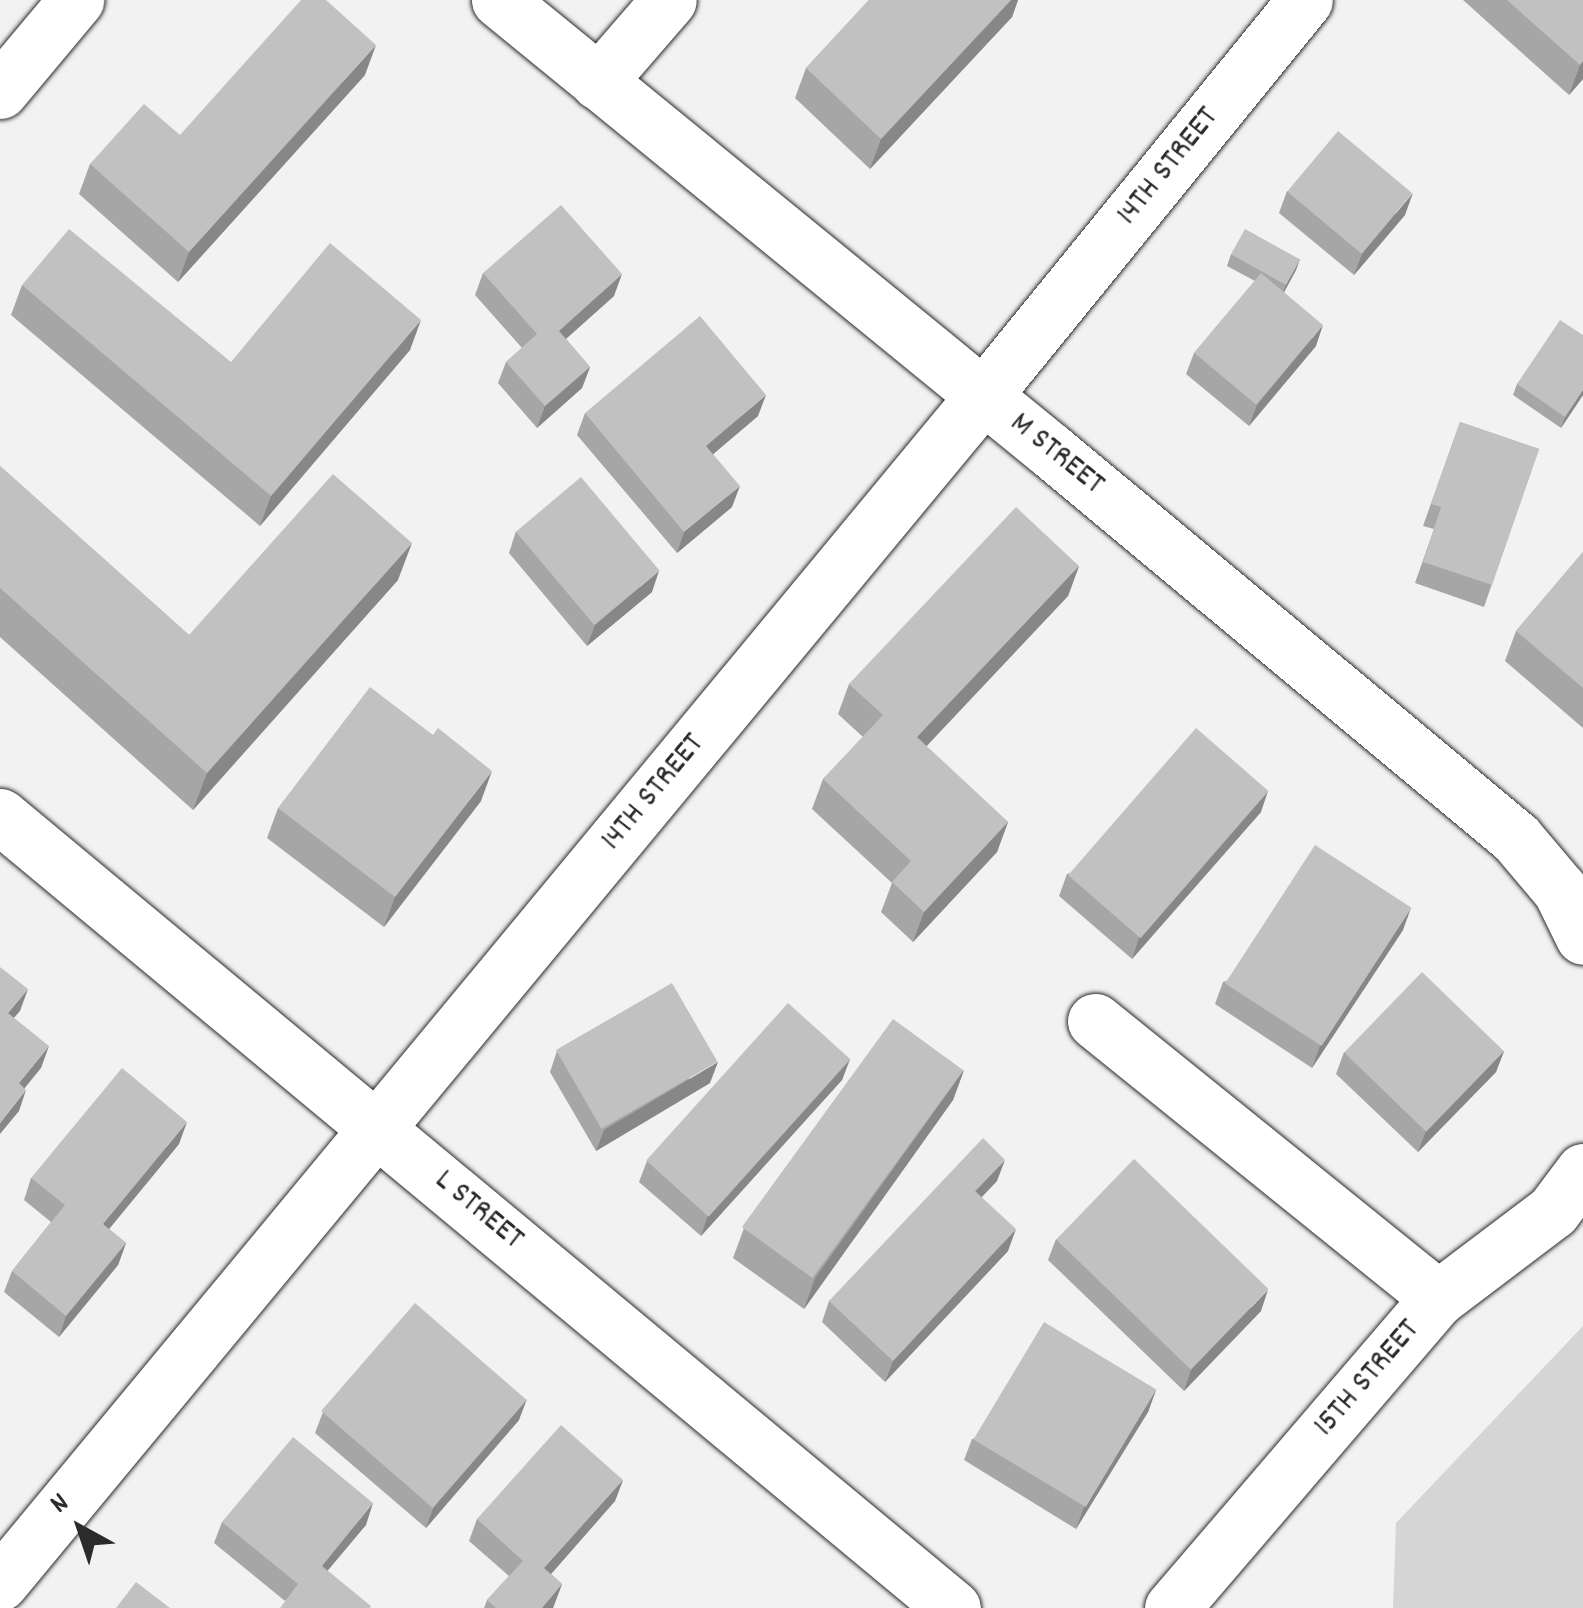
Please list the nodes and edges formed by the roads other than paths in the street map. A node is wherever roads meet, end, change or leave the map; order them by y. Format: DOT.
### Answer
graph roads {
  1 [pos="76,0"];
  2 [pos="499,0"];
  3 [pos="670,0"];
  4 [pos="1305,0"];
  5 [pos="598,82"];
  6 [pos="0,91"];
  7 [pos="984,396"];
  8 [pos="0,816"];
  9 [pos="1583,938"];
  10 [pos="1095,1021"];
  11 [pos="377,1127"];
  12 [pos="1583,1171"];
  13 [pos="1438,1298"];
  14 [pos="0,1583"];
  15 [pos="953,1608"];
  16 [pos="1172,1608"];
  1 -- 6 [label="street"];
  2 -- 5 [label="street, M STREET"];
  3 -- 5 [label="street"];
  4 -- 7 [label="street, 14TH STREET"];
  5 -- 7 [label="street, M STREET"];
  7 -- 9 [label="street, M STREET"];
  7 -- 11 [label="street, 14TH STREET"];
  8 -- 11 [label="street, L STREET"];
  10 -- 13 [label="street"];
  11 -- 14 [label="street, 14TH STREET"];
  11 -- 15 [label="street, L STREET"];
  12 -- 13 [label="street, 15TH STREET"];
  13 -- 16 [label="street, 15TH STREET"];
}
